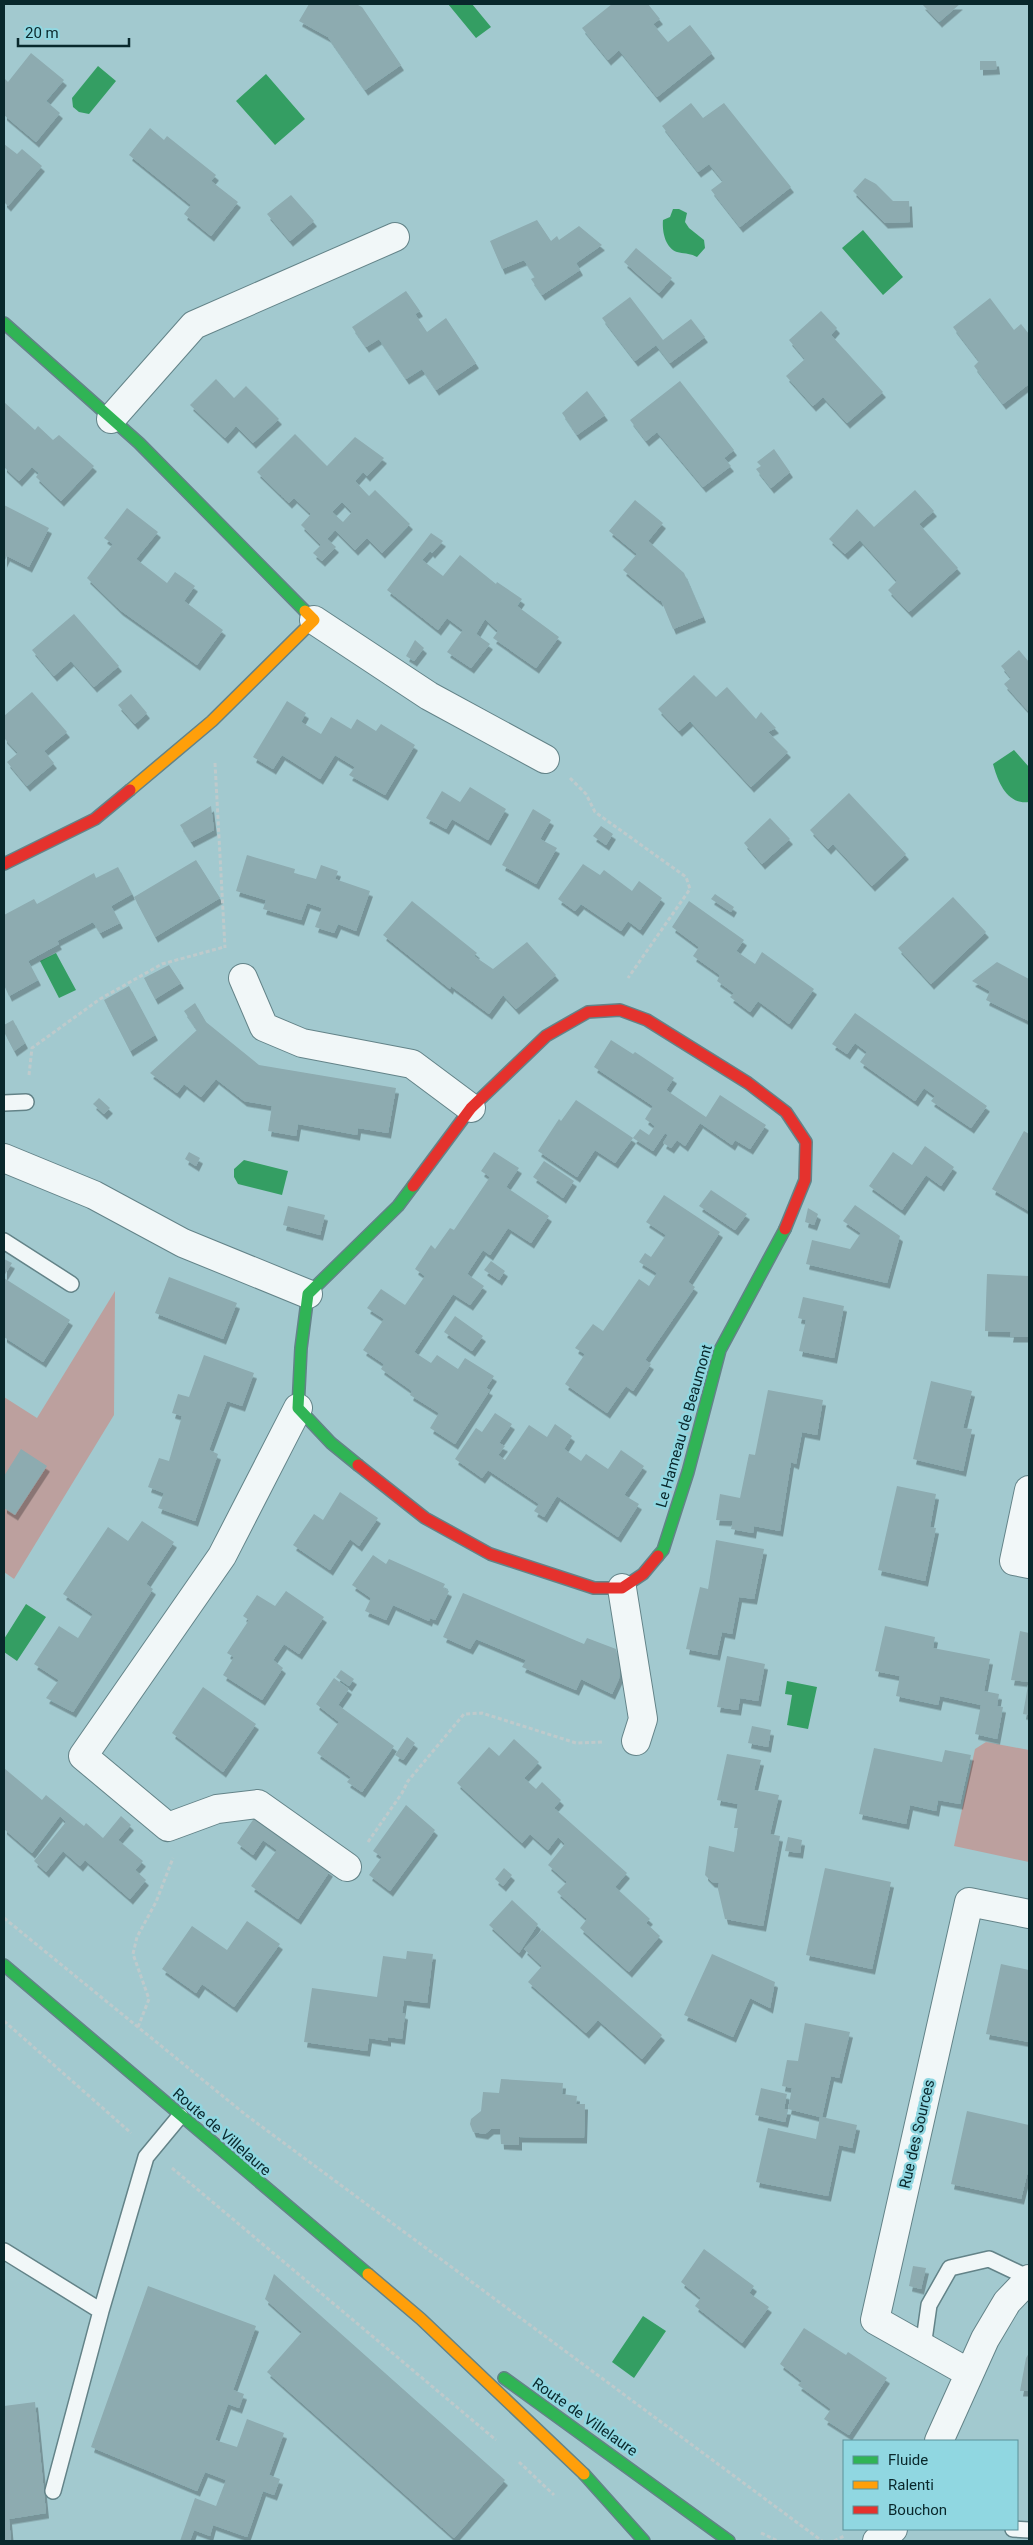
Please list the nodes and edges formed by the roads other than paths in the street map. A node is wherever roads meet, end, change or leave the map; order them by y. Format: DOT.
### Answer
graph roads {
  1 [pos="395,237"];
  2 [pos="4,323"];
  3 [pos="111,419"];
  4 [pos="314,620"];
  5 [pos="545,759"];
  6 [pos="4,864"];
  7 [pos="243,978"];
  8 [pos="26,1102"];
  9 [pos="4,1103"];
  10 [pos="471,1108"];
  11 [pos="4,1158"];
  12 [pos="4,1241"];
  13 [pos="71,1284"];
  14 [pos="308,1294"];
  15 [pos="298,1408"];
  16 [pos="1029,1490"];
  17 [pos="1029,1564"];
  18 [pos="622,1588"];
  19 [pos="636,1741"];
  20 [pos="347,1867"];
  21 [pos="1029,1914"];
  22 [pos="4,1965"];
  23 [pos="180,2116"];
  24 [pos="4,2251"];
  25 [pos="1029,2278"];
  26 [pos="101,2311"];
  27 [pos="421,2319"];
  28 [pos="923,2347"];
  29 [pos="969,2373"];
  30 [pos="939,2440"];
  31 [pos="53,2490"];
  32 [pos="892,2530"];
  33 [pos="644,2541"];
  34 [pos="729,2541"];
  35 [pos="877,2541"];
  1 -- 3 [label="street"];
  2 -- 3 [label="street"];
  3 -- 4 [label="street"];
  4 -- 5 [label="street"];
  4 -- 6 [label="street"];
  7 -- 10 [label="street"];
  8 -- 9 [label="lane"];
  10 -- 14 [label="street, Le Hameau de Beaumont"];
  10 -- 18 [label="street, Le Hameau de Beaumont"];
  11 -- 14 [label="street"];
  12 -- 13 [label="lane"];
  14 -- 15 [label="street"];
  15 -- 18 [label="street"];
  15 -- 20 [label="street"];
  16 -- 17 [label="street"];
  18 -- 19 [label="street"];
  21 -- 28 [label="street, Rue des Sources"];
  22 -- 23 [label="street, Route de Villelaure"];
  23 -- 26 [label="lane"];
  23 -- 27 [label="street, Route de Villelaure"];
  24 -- 26 [label="lane"];
  25 -- 28 [label="lane"];
  25 -- 29 [label="street"];
  26 -- 31 [label="lane"];
  27 -- 33 [label="street, Route de Villelaure"];
  27 -- 34 [label="street, Route de Villelaure"];
  28 -- 29 [label="street, Rue des Sources"];
  29 -- 30 [label="street"];
  32 -- 35 [label="street"];
}
